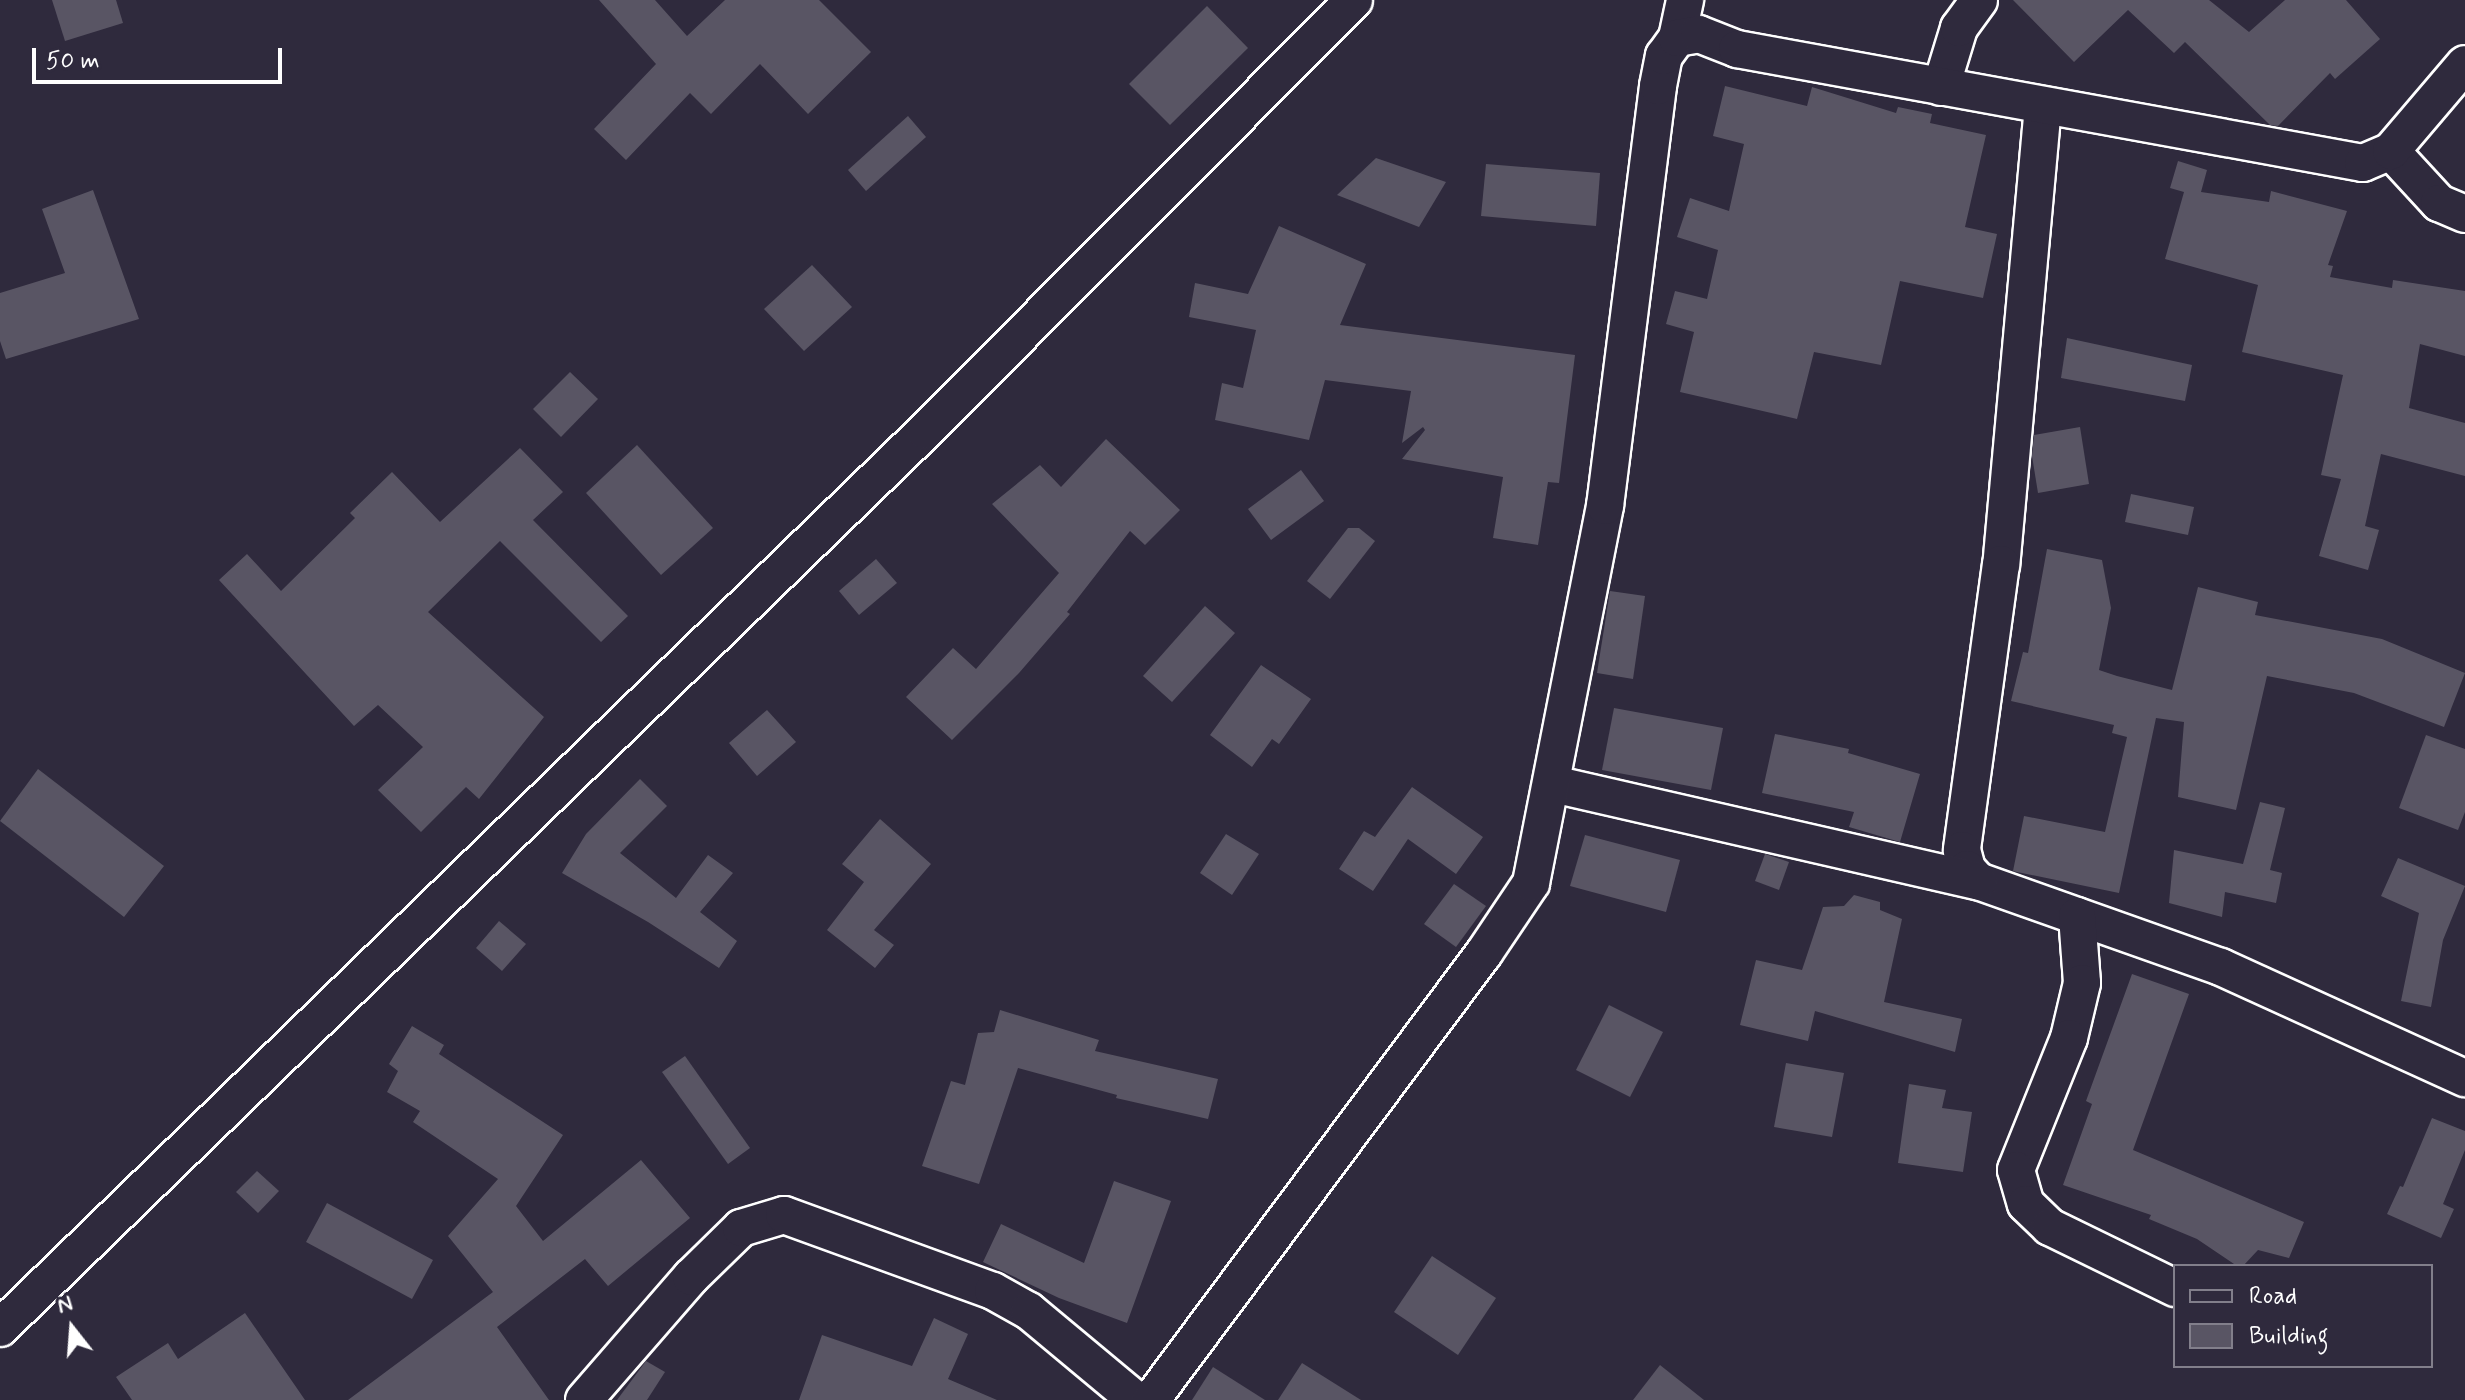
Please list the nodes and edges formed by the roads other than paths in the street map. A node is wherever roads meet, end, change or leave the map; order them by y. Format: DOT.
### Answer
graph roads {
  1 [pos="1354,0"];
  2 [pos="1685,0"];
  3 [pos="1979,0"];
  4 [pos="1677,38"];
  5 [pos="2465,64"];
  6 [pos="1941,87"];
  7 [pos="2043,106"];
  8 [pos="2391,151"];
  9 [pos="2465,214"];
  10 [pos="1553,784"];
  11 [pos="1978,881"];
  12 [pos="2077,916"];
  13 [pos="2465,1078"];
  14 [pos="2173,1287"];
  15 [pos="0,1328"];
  16 [pos="584,1400"];
  17 [pos="1136,1400"];
  18 [pos="1151,1400"];
  1 -- 15 [label="street"];
  2 -- 4 [label="street"];
  3 -- 6 [label="street"];
  4 -- 6 [label="street"];
  4 -- 10 [label="street"];
  5 -- 8 [label="street"];
  6 -- 7 [label="street"];
  7 -- 8 [label="street"];
  7 -- 11 [label="street"];
  8 -- 9 [label="street"];
  10 -- 11 [label="street"];
  10 -- 18 [label="street"];
  11 -- 12 [label="street"];
  12 -- 13 [label="street"];
  12 -- 14 [label="street"];
  16 -- 17 [label="street"];
}
